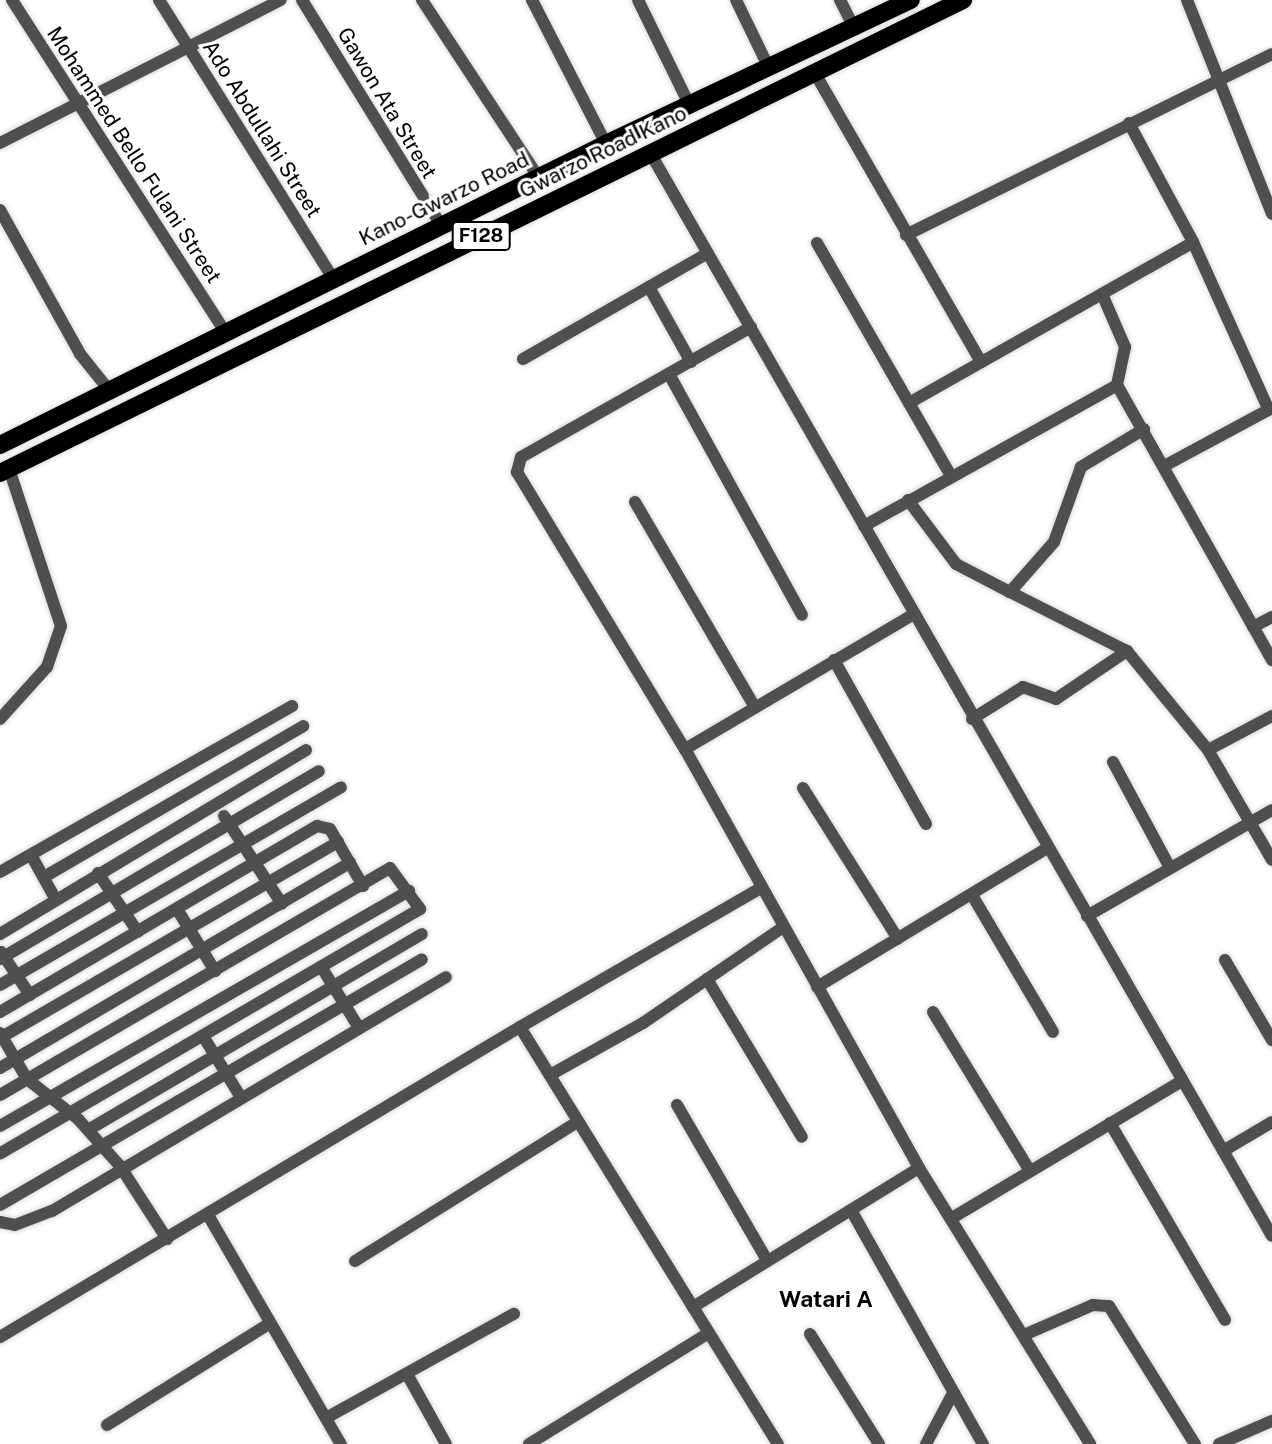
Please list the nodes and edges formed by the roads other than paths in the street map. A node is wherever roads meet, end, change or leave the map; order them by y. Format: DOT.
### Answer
graph roads {
  1 [pos="12,0"];
  2 [pos="159,0"];
  3 [pos="281,0"];
  4 [pos="302,0"];
  5 [pos="422,0"];
  6 [pos="532,0"];
  7 [pos="638,0"];
  8 [pos="736,0"];
  9 [pos="840,0"];
  10 [pos="911,0"];
  11 [pos="963,0"];
  12 [pos="1187,0"];
  13 [pos="854,28"];
  14 [pos="188,48"];
  15 [pos="1272,54"];
  16 [pos="769,68"];
  17 [pos="816,75"];
  18 [pos="1215,79"];
  19 [pos="76,102"];
  20 [pos="690,106"];
  21 [pos="1129,123"];
  22 [pos="0,143"];
  23 [pos="606,144"];
  24 [pos="652,156"];
  25 [pos="539,178"];
  26 [pos="0,210"];
  27 [pos="1272,214"];
  28 [pos="441,225"];
  29 [pos="906,235"];
  30 [pos="1193,242"];
  31 [pos="817,243"];
  32 [pos="708,253"];
  33 [pos="334,278"];
  34 [pos="649,287"];
  35 [pos="1102,294"];
  36 [pos="751,327"];
  37 [pos="225,332"];
  38 [pos="523,359"];
  39 [pos="691,362"];
  40 [pos="981,362"];
  41 [pos="668,374"];
  42 [pos="1117,385"];
  43 [pos="108,389"];
  44 [pos="909,403"];
  45 [pos="1271,409"];
  46 [pos="1144,429"];
  47 [pos="1,442"];
  48 [pos="1166,465"];
  49 [pos="4,471"];
  50 [pos="950,474"];
  51 [pos="908,500"];
  52 [pos="635,502"];
  53 [pos="864,526"];
  54 [pos="1010,592"];
  55 [pos="914,614"];
  56 [pos="802,615"];
  57 [pos="1272,617"];
  58 [pos="1253,627"];
  59 [pos="1127,651"];
  60 [pos="834,660"];
  61 [pos="1272,660"];
  62 [pos="754,705"];
  63 [pos="292,706"];
  64 [pos="1272,716"];
  65 [pos="0,719"];
  66 [pos="972,719"];
  67 [pos="303,726"];
  68 [pos="685,749"];
  69 [pos="306,750"];
  70 [pos="1208,750"];
  71 [pos="1112,762"];
  72 [pos="319,771"];
  73 [pos="341,787"];
  74 [pos="803,788"];
  75 [pos="218,807"];
  76 [pos="1272,810"];
  77 [pos="228,822"];
  78 [pos="1250,823"];
  79 [pos="926,824"];
  80 [pos="338,842"];
  81 [pos="241,843"];
  82 [pos="1047,848"];
  83 [pos="31,855"];
  84 [pos="1272,860"];
  85 [pos="350,863"];
  86 [pos="254,864"];
  87 [pos="1170,869"];
  88 [pos="0,872"];
  89 [pos="98,873"];
  90 [pos="44,877"];
  91 [pos="270,883"];
  92 [pos="363,886"];
  93 [pos="761,888"];
  94 [pos="409,891"];
  95 [pos="111,893"];
  96 [pos="972,895"];
  97 [pos="56,900"];
  98 [pos="282,904"];
  99 [pos="177,909"];
  100 [pos="124,912"];
  101 [pos="1087,916"];
  102 [pos="782,928"];
  103 [pos="138,932"];
  104 [pos="190,932"];
  105 [pos="0,934"];
  106 [pos="422,934"];
  107 [pos="898,939"];
  108 [pos="203,952"];
  109 [pos="1,956"];
  110 [pos="422,959"];
  111 [pos="1225,960"];
  112 [pos="322,968"];
  113 [pos="215,971"];
  114 [pos="16,976"];
  115 [pos="446,977"];
  116 [pos="707,979"];
  117 [pos="0,985"];
  118 [pos="333,985"];
  119 [pos="817,987"];
  120 [pos="30,995"];
  121 [pos="345,1004"];
  122 [pos="0,1012"];
  123 [pos="933,1012"];
  124 [pos="520,1027"];
  125 [pos="359,1028"];
  126 [pos="1053,1032"];
  127 [pos="1,1036"];
  128 [pos="203,1036"];
  129 [pos="1272,1040"];
  130 [pos="215,1054"];
  131 [pos="15,1060"];
  132 [pos="0,1068"];
  133 [pos="227,1075"];
  134 [pos="550,1075"];
  135 [pos="27,1079"];
  136 [pos="1182,1081"];
  137 [pos="0,1095"];
  138 [pos="240,1096"];
  139 [pos="49,1098"];
  140 [pos="677,1105"];
  141 [pos="64,1114"];
  142 [pos="1272,1122"];
  143 [pos="576,1123"];
  144 [pos="1110,1124"];
  145 [pos="0,1126"];
  146 [pos="88,1130"];
  147 [pos="802,1137"];
  148 [pos="102,1146"];
  149 [pos="1223,1151"];
  150 [pos="0,1153"];
  151 [pos="120,1166"];
  152 [pos="919,1168"];
  153 [pos="1030,1171"];
  154 [pos="0,1205"];
  155 [pos="851,1210"];
  156 [pos="208,1215"];
  157 [pos="952,1218"];
  158 [pos="0,1222"];
  159 [pos="1272,1236"];
  160 [pos="167,1239"];
  161 [pos="766,1259"];
  162 [pos="355,1261"];
  163 [pos="693,1307"];
  164 [pos="514,1314"];
  165 [pos="1225,1320"];
  166 [pos="270,1322"];
  167 [pos="709,1332"];
  168 [pos="810,1335"];
  169 [pos="1024,1335"];
  170 [pos="0,1336"];
  171 [pos="407,1374"];
  172 [pos="952,1395"];
  173 [pos="326,1418"];
  174 [pos="1272,1421"];
  175 [pos="107,1425"];
  176 [pos="341,1444"];
  177 [pos="446,1444"];
  178 [pos="529,1444"];
  179 [pos="778,1444"];
  180 [pos="879,1444"];
  181 [pos="926,1444"];
  182 [pos="983,1444"];
  183 [pos="1090,1444"];
  184 [pos="1195,1444"];
  185 [pos="1219,1444"];
  1 -- 19 [label="street, Mohammed Bello Fulani Street"];
  2 -- 14 [label="street, Ado Abdullahi Street"];
  3 -- 14 [label="street"];
  4 -- 28 [label="street, Gawon Ata Street"];
  5 -- 25 [label="street"];
  6 -- 23 [label="street"];
  7 -- 20 [label="street"];
  8 -- 16 [label="street"];
  9 -- 13 [label="street"];
  10 -- 13 [label="main road, Kano-Gwarzo Road / F128"];
  11 -- 17 [label="main road, Gwarzo Road Kano / F128"];
  12 -- 18 [label="street"];
  13 -- 16 [label="main road, Kano-Gwarzo Road / F128"];
  14 -- 19 [label="street"];
  14 -- 33 [label="street, Ado Abdullahi Street"];
  15 -- 18 [label="street"];
  16 -- 20 [label="main road, Kano-Gwarzo Road / F128"];
  17 -- 24 [label="main road, Gwarzo Road Kano / F128"];
  17 -- 29 [label="street"];
  18 -- 21 [label="street"];
  18 -- 27 [label="street"];
  19 -- 22 [label="street"];
  19 -- 37 [label="street, Mohammed Bello Fulani Street"];
  20 -- 23 [label="main road, Kano-Gwarzo Road / F128"];
  21 -- 29 [label="street"];
  21 -- 30 [label="street"];
  23 -- 25 [label="main road, Kano-Gwarzo Road / F128"];
  24 -- 32 [label="street"];
  24 -- 49 [label="main road, Gwarzo Road Kano / F128"];
  25 -- 28 [label="main road, Kano-Gwarzo Road / F128"];
  26 -- 43 [label="street"];
  28 -- 33 [label="main road, Kano-Gwarzo Road / F128"];
  29 -- 40 [label="street"];
  30 -- 35 [label="street"];
  30 -- 45 [label="street"];
  31 -- 44 [label="street"];
  32 -- 34 [label="street"];
  32 -- 36 [label="street"];
  33 -- 37 [label="main road, Kano-Gwarzo Road / F128"];
  34 -- 38 [label="street"];
  34 -- 39 [label="street"];
  35 -- 40 [label="street"];
  35 -- 42 [label="street"];
  36 -- 39 [label="street"];
  36 -- 53 [label="street"];
  37 -- 43 [label="main road, Kano-Gwarzo Road / F128"];
  39 -- 41 [label="street"];
  40 -- 44 [label="street"];
  41 -- 56 [label="street"];
  41 -- 68 [label="street"];
  42 -- 46 [label="street"];
  42 -- 50 [label="street"];
  43 -- 47 [label="main road, Kano-Gwarzo Road / F128"];
  44 -- 50 [label="street"];
  45 -- 48 [label="street"];
  46 -- 48 [label="street"];
  46 -- 54 [label="street"];
  48 -- 58 [label="street"];
  49 -- 65 [label="street"];
  50 -- 51 [label="street"];
  51 -- 53 [label="street"];
  51 -- 54 [label="street"];
  52 -- 62 [label="street"];
  53 -- 55 [label="street"];
  54 -- 59 [label="street"];
  55 -- 60 [label="street"];
  55 -- 66 [label="street"];
  57 -- 58 [label="street"];
  58 -- 61 [label="street"];
  59 -- 66 [label="street"];
  59 -- 70 [label="street"];
  60 -- 62 [label="street"];
  60 -- 79 [label="street"];
  62 -- 68 [label="street"];
  63 -- 83 [label="street"];
  64 -- 70 [label="street"];
  66 -- 82 [label="street"];
  67 -- 90 [label="street"];
  68 -- 93 [label="street"];
  69 -- 75 [label="street"];
  70 -- 78 [label="street"];
  71 -- 87 [label="street"];
  72 -- 77 [label="street"];
  73 -- 81 [label="street"];
  74 -- 107 [label="street"];
  75 -- 77 [label="street"];
  75 -- 89 [label="street"];
  76 -- 78 [label="street"];
  77 -- 81 [label="street"];
  77 -- 95 [label="street"];
  78 -- 84 [label="street"];
  78 -- 87 [label="street"];
  80 -- 85 [label="street"];
  80 -- 86 [label="street"];
  80 -- 91 [label="street"];
  81 -- 86 [label="street"];
  81 -- 100 [label="street"];
  82 -- 96 [label="street"];
  82 -- 101 [label="street"];
  83 -- 88 [label="street"];
  83 -- 90 [label="street"];
  85 -- 92 [label="street"];
  85 -- 98 [label="street"];
  86 -- 91 [label="street"];
  86 -- 99 [label="street"];
  87 -- 101 [label="street"];
  89 -- 95 [label="street"];
  89 -- 97 [label="street"];
  90 -- 97 [label="street"];
  91 -- 98 [label="street"];
  91 -- 104 [label="street"];
  92 -- 94 [label="street"];
  92 -- 113 [label="street"];
  93 -- 102 [label="street"];
  93 -- 124 [label="street"];
  94 -- 112 [label="street"];
  94 -- 139 [label="street"];
  95 -- 100 [label="street"];
  95 -- 109 [label="street"];
  96 -- 107 [label="street"];
  96 -- 126 [label="street"];
  97 -- 105 [label="street"];
  98 -- 108 [label="street"];
  99 -- 103 [label="street"];
  99 -- 104 [label="street"];
  100 -- 103 [label="street"];
  100 -- 114 [label="street"];
  101 -- 136 [label="street"];
  102 -- 116 [label="street"];
  102 -- 119 [label="street"];
  103 -- 120 [label="street"];
  104 -- 108 [label="street"];
  104 -- 127 [label="street"];
  106 -- 118 [label="street"];
  107 -- 119 [label="street"];
  108 -- 113 [label="street"];
  108 -- 131 [label="street"];
  109 -- 114 [label="street"];
  110 -- 121 [label="street"];
  111 -- 129 [label="street"];
  112 -- 118 [label="street"];
  112 -- 128 [label="street"];
  113 -- 135 [label="street"];
  114 -- 117 [label="street"];
  114 -- 120 [label="street"];
  115 -- 125 [label="street"];
  116 -- 134 [label="street"];
  116 -- 147 [label="street"];
  118 -- 121 [label="street"];
  118 -- 130 [label="street"];
  119 -- 152 [label="street"];
  120 -- 122 [label="street"];
  121 -- 125 [label="street"];
  121 -- 133 [label="street"];
  123 -- 153 [label="street"];
  124 -- 134 [label="street"];
  124 -- 156 [label="street"];
  125 -- 138 [label="street"];
  127 -- 131 [label="street"];
  128 -- 130 [label="street"];
  128 -- 141 [label="street"];
  130 -- 133 [label="street"];
  130 -- 146 [label="street"];
  131 -- 132 [label="street"];
  131 -- 135 [label="street"];
  133 -- 138 [label="street"];
  133 -- 148 [label="street"];
  134 -- 143 [label="street"];
  135 -- 137 [label="street"];
  135 -- 139 [label="street"];
  136 -- 144 [label="street"];
  136 -- 149 [label="street"];
  138 -- 151 [label="street"];
  139 -- 141 [label="street"];
  139 -- 145 [label="street"];
  140 -- 161 [label="street"];
  141 -- 146 [label="street"];
  141 -- 150 [label="street"];
  142 -- 149 [label="street"];
  143 -- 162 [label="street"];
  143 -- 163 [label="street"];
  144 -- 153 [label="street"];
  144 -- 165 [label="street"];
  146 -- 148 [label="street"];
  148 -- 151 [label="street"];
  148 -- 154 [label="street"];
  149 -- 159 [label="street"];
  151 -- 158 [label="street"];
  151 -- 160 [label="street"];
  152 -- 155 [label="street"];
  152 -- 157 [label="street"];
  153 -- 157 [label="street"];
  155 -- 161 [label="street"];
  155 -- 172 [label="street"];
  156 -- 160 [label="street"];
  156 -- 166 [label="street"];
  157 -- 169 [label="street"];
  160 -- 170 [label="street"];
  161 -- 163 [label="street"];
  163 -- 167 [label="street"];
  164 -- 171 [label="street"];
  166 -- 173 [label="street"];
  166 -- 175 [label="street"];
  167 -- 178 [label="street"];
  167 -- 179 [label="street"];
  168 -- 180 [label="street"];
  169 -- 183 [label="street"];
  169 -- 184 [label="street"];
  171 -- 173 [label="street"];
  171 -- 177 [label="street"];
  172 -- 181 [label="street"];
  172 -- 182 [label="street"];
  173 -- 176 [label="street"];
  174 -- 185 [label="street"];
}
